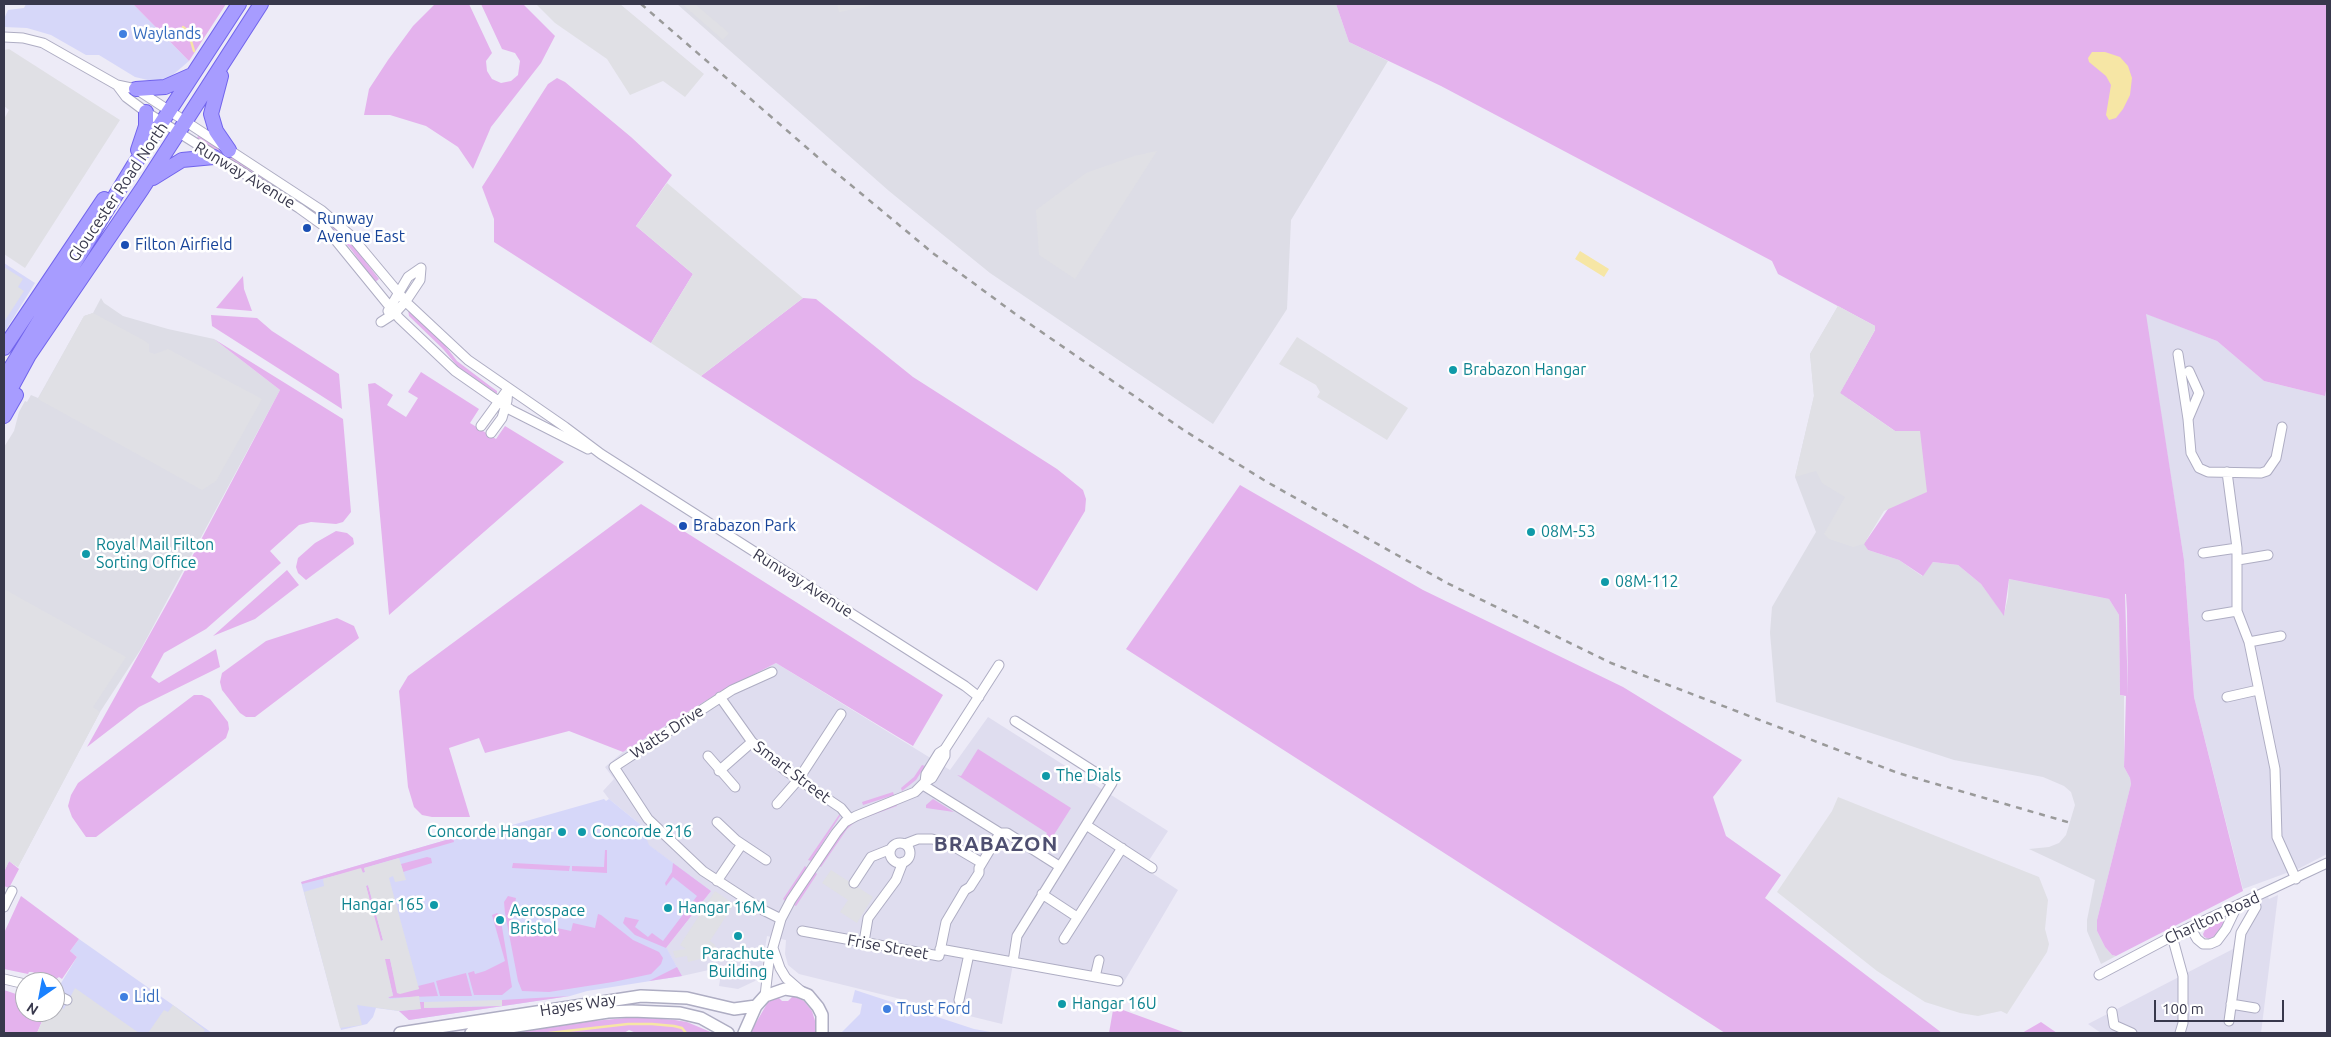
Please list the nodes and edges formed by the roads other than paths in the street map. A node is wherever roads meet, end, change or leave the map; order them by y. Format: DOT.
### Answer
graph roads {
  1 [pos="239,4"];
  2 [pos="261,4"];
  3 [pos="4,37"];
  4 [pos="226,59"];
  5 [pos="192,74"];
  6 [pos="117,85"];
  7 [pos="136,89"];
  8 [pos="146,112"];
  9 [pos="173,124"];
  10 [pos="229,150"];
  11 [pos="214,157"];
  12 [pos="131,171"];
  13 [pos="146,182"];
  14 [pos="100,250"];
  15 [pos="398,292"];
  16 [pos="406,301"];
  17 [pos="392,310"];
  18 [pos="4,348"];
  19 [pos="25,352"];
  20 [pos="2178,354"];
  21 [pos="2188,371"];
  22 [pos="4,379"];
  23 [pos="508,389"];
  24 [pos="4,401"];
  25 [pos="497,402"];
  26 [pos="506,407"];
  27 [pos="4,416"];
  28 [pos="2188,419"];
  29 [pos="481,426"];
  30 [pos="2282,427"];
  31 [pos="491,433"];
  32 [pos="601,454"];
  33 [pos="2227,472"];
  34 [pos="2237,548"];
  35 [pos="2203,552"];
  36 [pos="2268,555"];
  37 [pos="2238,560"];
  38 [pos="2237,611"];
  39 [pos="2211,613"];
  40 [pos="2274,634"];
  41 [pos="2249,642"];
  42 [pos="999,665"];
  43 [pos="772,672"];
  44 [pos="2258,690"];
  45 [pos="720,697"];
  46 [pos="978,697"];
  47 [pos="2233,699"];
  48 [pos="841,714"];
  49 [pos="1014,721"];
  50 [pos="752,742"];
  51 [pos="708,756"];
  52 [pos="719,770"];
  53 [pos="798,780"];
  54 [pos="924,783"];
  55 [pos="735,787"];
  56 [pos="777,804"];
  57 [pos="850,819"];
  58 [pos="717,822"];
  59 [pos="1086,825"];
  60 [pos="1000,833"];
  61 [pos="742,844"];
  62 [pos="904,844"];
  63 [pos="1122,848"];
  64 [pos="891,849"];
  65 [pos="766,860"];
  66 [pos="903,862"];
  67 [pos="982,863"];
  68 [pos="2327,863"];
  69 [pos="1059,866"];
  70 [pos="1152,868"];
  71 [pos="2296,879"];
  72 [pos="717,881"];
  73 [pos="854,883"];
  74 [pos="12,891"];
  75 [pos="1042,894"];
  76 [pos="2254,898"];
  77 [pos="2237,906"];
  78 [pos="4,907"];
  79 [pos="1077,917"];
  80 [pos="781,919"];
  81 [pos="2190,927"];
  82 [pos="802,931"];
  83 [pos="2172,936"];
  84 [pos="1064,939"];
  85 [pos="864,942"];
  86 [pos="773,945"];
  87 [pos="940,949"];
  88 [pos="969,954"];
  89 [pos="1099,960"];
  90 [pos="1013,962"];
  91 [pos="2099,975"];
  92 [pos="1095,977"];
  93 [pos="1118,981"];
  94 [pos="803,993"];
  95 [pos="765,996"];
  96 [pos="959,1000"];
  97 [pos="2231,1004"];
  98 [pos="756,1006"];
  99 [pos="2255,1008"];
  100 [pos="2112,1012"];
  101 [pos="2229,1022"];
  102 [pos="400,1033"];
  103 [pos="472,1033"];
  104 [pos="728,1033"];
  105 [pos="744,1033"];
  106 [pos="822,1033"];
  107 [pos="2132,1033"];
  108 [pos="2180,1033"];
  1 -- 5 [label="main road, Gloucester Road North"];
  2 -- 4 [label="main road, Gloucester Road North"];
  3 -- 6 [label="street"];
  4 -- 9 [label="main road, Gloucester Road North"];
  4 -- 10 [label="main road"];
  5 -- 7 [label="main road"];
  5 -- 9 [label="main road, Gloucester Road North"];
  6 -- 7 [label="street"];
  6 -- 8 [label="street"];
  7 -- 9 [label="street"];
  8 -- 9 [label="street"];
  8 -- 12 [label="main road"];
  9 -- 10 [label="street, Runway Avenue"];
  9 -- 11 [label="street, Runway Avenue"];
  9 -- 12 [label="main road"];
  9 -- 13 [label="main road, Gloucester Road North"];
  10 -- 15 [label="street, Runway Avenue"];
  11 -- 13 [label="main road"];
  11 -- 17 [label="street, Runway Avenue"];
  12 -- 18 [label="main road"];
  12 -- 19 [label="main road, Gloucester Road North"];
  13 -- 14 [label="main road, Gloucester Road North"];
  14 -- 19 [label="main road, Gloucester Road North"];
  14 -- 27 [label="main road"];
  15 -- 16 [label="street, Runway Avenue"];
  15 -- 16 [label="street"];
  15 -- 17 [label="street"];
  16 -- 17 [label="street"];
  16 -- 23 [label="street, Runway Avenue"];
  17 -- 25 [label="street, Runway Avenue"];
  19 -- 22 [label="main road, Gloucester Road North"];
  19 -- 24 [label="main road, Gloucester Road North"];
  20 -- 28 [label="street"];
  21 -- 28 [label="street"];
  23 -- 25 [label="street"];
  23 -- 26 [label="street"];
  23 -- 32 [label="street, Runway Avenue"];
  25 -- 26 [label="street, Runway Avenue"];
  25 -- 29 [label="street"];
  26 -- 31 [label="street"];
  26 -- 32 [label="street, Runway Avenue"];
  28 -- 33 [label="street"];
  30 -- 33 [label="street"];
  32 -- 46 [label="street, Runway Avenue"];
  33 -- 34 [label="street"];
  34 -- 35 [label="street"];
  34 -- 37 [label="street"];
  36 -- 37 [label="street"];
  37 -- 38 [label="street"];
  38 -- 39 [label="street"];
  38 -- 41 [label="street"];
  40 -- 41 [label="street"];
  41 -- 44 [label="street"];
  42 -- 46 [label="street"];
  43 -- 45 [label="street, Watts Drive"];
  44 -- 47 [label="street"];
  44 -- 71 [label="street"];
  45 -- 50 [label="street, Smart Street"];
  45 -- 72 [label="street, Watts Drive"];
  46 -- 54 [label="street"];
  48 -- 53 [label="street"];
  49 -- 59 [label="street"];
  50 -- 52 [label="street"];
  50 -- 53 [label="street, Smart Street"];
  51 -- 52 [label="street"];
  52 -- 55 [label="street"];
  53 -- 56 [label="street"];
  53 -- 57 [label="street, Smart Street"];
  54 -- 57 [label="street"];
  54 -- 60 [label="street"];
  57 -- 80 [label="street"];
  58 -- 61 [label="street"];
  59 -- 63 [label="street"];
  59 -- 69 [label="street"];
  60 -- 67 [label="street"];
  60 -- 69 [label="street"];
  61 -- 65 [label="street"];
  61 -- 72 [label="street"];
  62 -- 64 [label="street"];
  62 -- 66 [label="street"];
  62 -- 67 [label="street"];
  63 -- 70 [label="street"];
  63 -- 79 [label="street"];
  64 -- 66 [label="street"];
  64 -- 73 [label="street"];
  66 -- 85 [label="street"];
  67 -- 87 [label="street"];
  68 -- 71 [label="street, Charlton Road"];
  69 -- 75 [label="street"];
  71 -- 76 [label="street, Charlton Road"];
  72 -- 80 [label="street"];
  74 -- 78 [label="street"];
  75 -- 79 [label="street"];
  75 -- 90 [label="street"];
  76 -- 77 [label="street, Charlton Road"];
  76 -- 97 [label="street"];
  77 -- 81 [label="street, Charlton Road"];
  77 -- 81 [label="street"];
  79 -- 84 [label="street"];
  80 -- 86 [label="street"];
  81 -- 83 [label="street, Charlton Road"];
  82 -- 85 [label="street, Frise Street"];
  83 -- 91 [label="street, Charlton Road"];
  83 -- 108 [label="street"];
  85 -- 87 [label="street, Frise Street"];
  86 -- 94 [label="street"];
  86 -- 95 [label="street"];
  87 -- 88 [label="street, Frise Street"];
  88 -- 90 [label="street, Frise Street"];
  88 -- 96 [label="street"];
  89 -- 92 [label="street"];
  90 -- 92 [label="street, Frise Street"];
  92 -- 93 [label="street, Frise Street"];
  94 -- 95 [label="street"];
  94 -- 106 [label="street"];
  95 -- 98 [label="street"];
  97 -- 99 [label="street"];
  97 -- 101 [label="street"];
  98 -- 102 [label="street, Hayes Way"];
  98 -- 105 [label="street"];
  100 -- 107 [label="street"];
  103 -- 104 [label="street, Hayes Way"];
}
